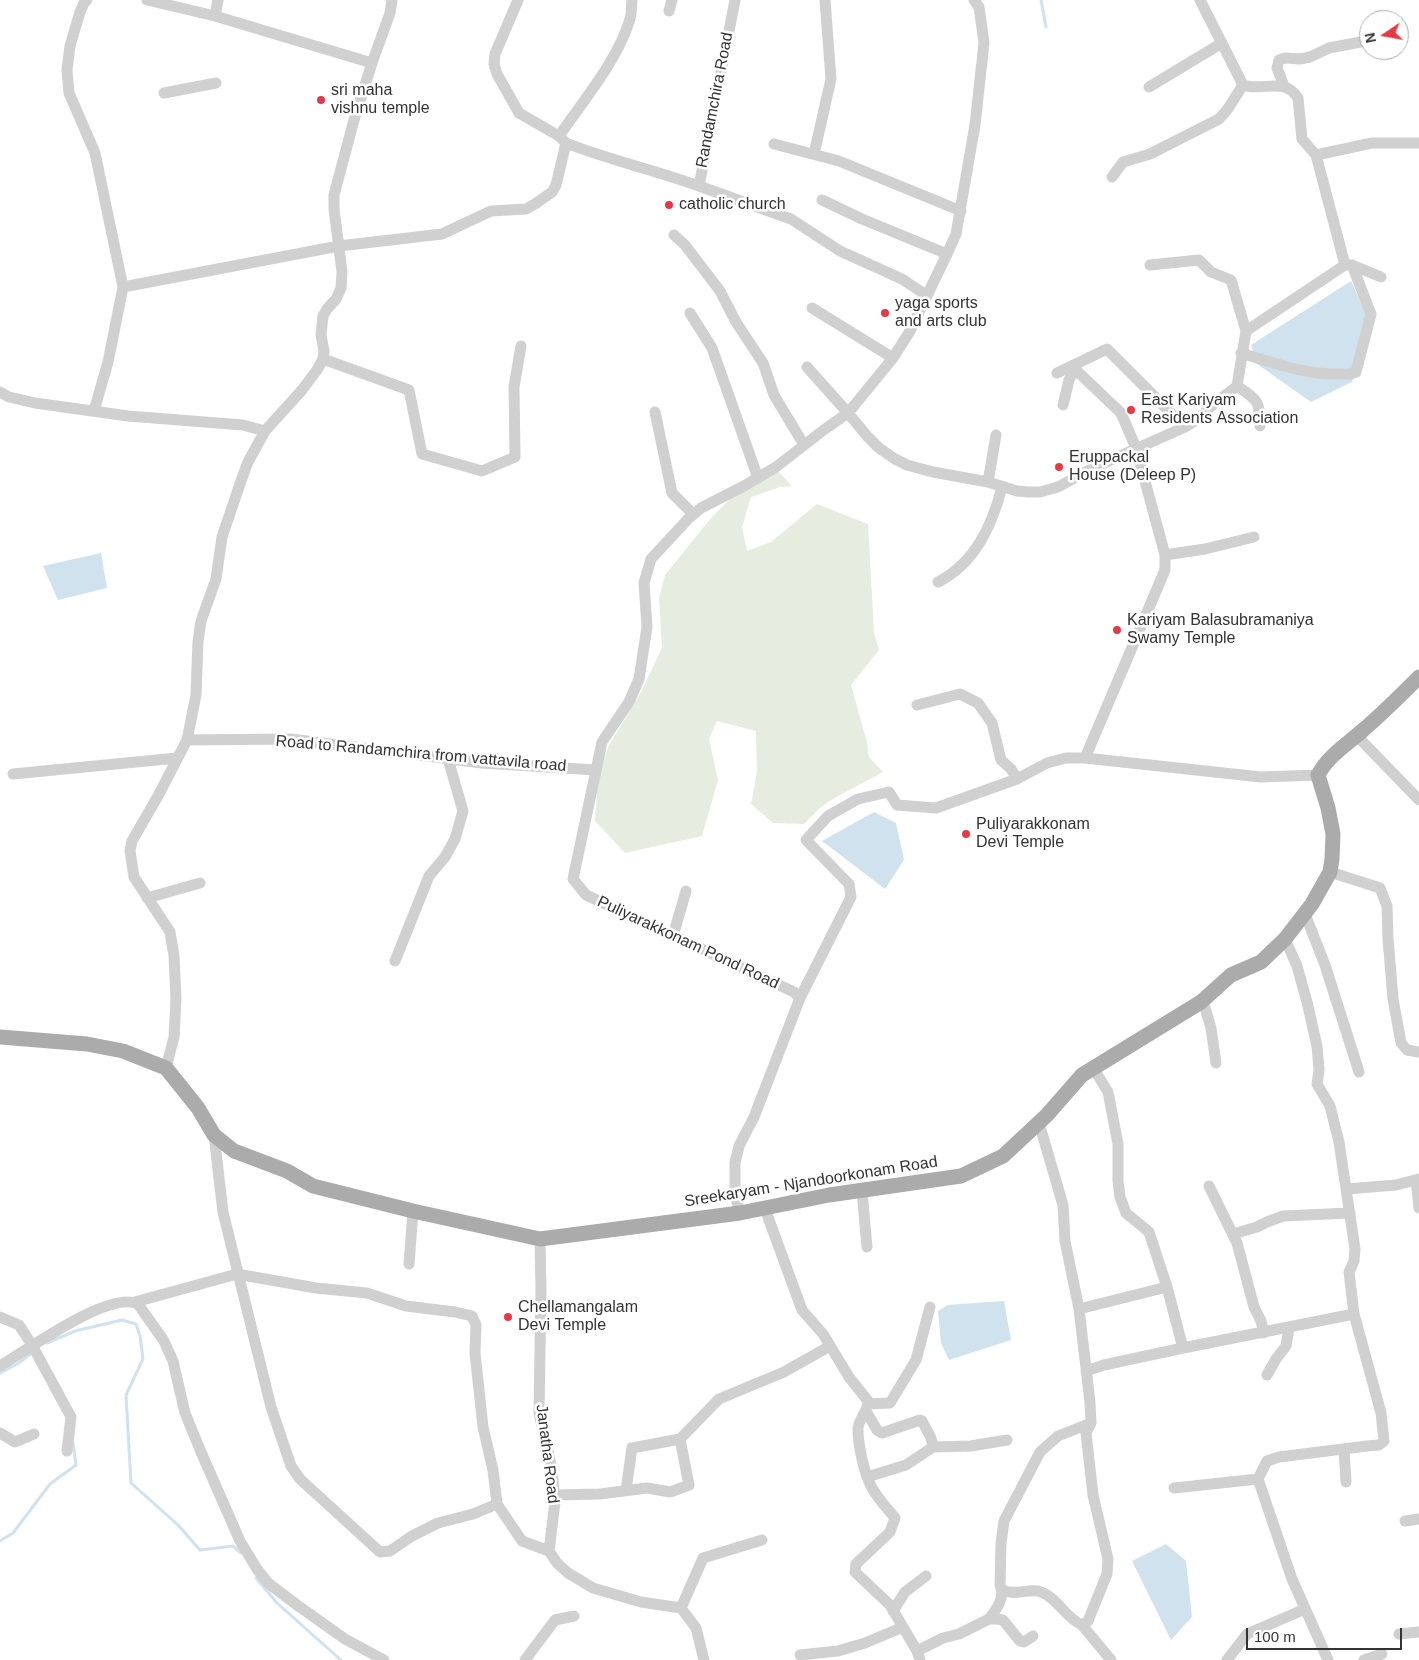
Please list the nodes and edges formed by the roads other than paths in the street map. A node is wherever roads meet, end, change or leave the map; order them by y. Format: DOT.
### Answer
graph roads {
  1 [pos="87,0"];
  2 [pos="146,0"];
  3 [pos="218,0"];
  4 [pos="392,0"];
  5 [pos="518,0"];
  6 [pos="632,0"];
  7 [pos="735,0"];
  8 [pos="826,0"];
  9 [pos="974,0"];
  10 [pos="1200,0"];
  11 [pos="214,16"];
  12 [pos="1359,42"];
  13 [pos="1222,43"];
  14 [pos="372,63"];
  15 [pos="216,83"];
  16 [pos="1243,85"];
  17 [pos="1284,86"];
  18 [pos="1149,87"];
  19 [pos="164,93"];
  20 [pos="563,139"];
  21 [pos="1419,143"];
  22 [pos="774,144"];
  23 [pos="814,154"];
  24 [pos="1316,156"];
  25 [pos="1112,177"];
  26 [pos="699,186"];
  27 [pos="822,200"];
  28 [pos="961,211"];
  29 [pos="674,235"];
  30 [pos="339,246"];
  31 [pos="947,254"];
  32 [pos="1150,265"];
  33 [pos="1348,265"];
  34 [pos="1381,277"];
  35 [pos="123,287"];
  36 [pos="926,295"];
  37 [pos="812,308"];
  38 [pos="690,313"];
  39 [pos="1246,332"];
  40 [pos="521,346"];
  41 [pos="1241,353"];
  42 [pos="893,358"];
  43 [pos="323,359"];
  44 [pos="807,367"];
  45 [pos="1057,373"];
  46 [pos="1237,386"];
  47 [pos="0,392"];
  48 [pos="1063,405"];
  49 [pos="94,411"];
  50 [pos="655,412"];
  51 [pos="848,413"];
  52 [pos="1260,426"];
  53 [pos="1184,427"];
  54 [pos="265,431"];
  55 [pos="996,435"];
  56 [pos="804,445"];
  57 [pos="1136,448"];
  58 [pos="758,478"];
  59 [pos="988,482"];
  60 [pos="1002,487"];
  61 [pos="693,514"];
  62 [pos="1254,537"];
  63 [pos="1165,555"];
  64 [pos="938,582"];
  65 [pos="1419,678"];
  66 [pos="917,705"];
  67 [pos="1357,736"];
  68 [pos="187,740"];
  69 [pos="177,758"];
  70 [pos="448,758"];
  71 [pos="1085,758"];
  72 [pos="596,770"];
  73 [pos="14,774"];
  74 [pos="1318,775"];
  75 [pos="1017,779"];
  76 [pos="1419,800"];
  77 [pos="1330,872"];
  78 [pos="200,883"];
  79 [pos="686,891"];
  80 [pos="147,898"];
  81 [pos="1305,914"];
  82 [pos="673,936"];
  83 [pos="1285,939"];
  84 [pos="395,961"];
  85 [pos="800,998"];
  86 [pos="1203,1001"];
  87 [pos="0,1037"];
  88 [pos="1419,1052"];
  89 [pos="1216,1063"];
  90 [pos="166,1068"];
  91 [pos="1094,1069"];
  92 [pos="1359,1072"];
  93 [pos="1039,1123"];
  94 [pos="214,1135"];
  95 [pos="1417,1180"];
  96 [pos="1209,1186"];
  97 [pos="1347,1189"];
  98 [pos="862,1190"];
  99 [pos="1419,1208"];
  100 [pos="765,1209"];
  101 [pos="413,1211"];
  102 [pos="740,1213"];
  103 [pos="1350,1213"];
  104 [pos="1233,1234"];
  105 [pos="540,1239"];
  106 [pos="867,1247"];
  107 [pos="409,1264"];
  108 [pos="238,1274"];
  109 [pos="1167,1287"];
  110 [pos="134,1302"];
  111 [pos="930,1307"];
  112 [pos="1079,1309"];
  113 [pos="1354,1314"];
  114 [pos="0,1318"];
  115 [pos="1289,1328"];
  116 [pos="1264,1333"];
  117 [pos="32,1345"];
  118 [pos="830,1346"];
  119 [pos="1183,1348"];
  120 [pos="0,1366"];
  121 [pos="1086,1371"];
  122 [pos="1267,1375"];
  123 [pos="867,1408"];
  124 [pos="1091,1423"];
  125 [pos="0,1433"];
  126 [pos="34,1434"];
  127 [pos="680,1439"];
  128 [pos="1007,1440"];
  129 [pos="933,1447"];
  130 [pos="1344,1449"];
  131 [pos="66,1451"];
  132 [pos="867,1477"];
  133 [pos="1258,1479"];
  134 [pos="1346,1482"];
  135 [pos="1174,1488"];
  136 [pos="626,1490"];
  137 [pos="554,1495"];
  138 [pos="497,1504"];
  139 [pos="1419,1520"];
  140 [pos="1405,1521"];
  141 [pos="762,1540"];
  142 [pos="549,1550"];
  143 [pos="926,1576"];
  144 [pos="1003,1590"];
  145 [pos="681,1608"];
  146 [pos="1305,1609"];
  147 [pos="894,1611"];
  148 [pos="574,1616"];
  149 [pos="989,1619"];
  150 [pos="1082,1625"];
  151 [pos="903,1627"];
  152 [pos="1419,1632"];
  153 [pos="1399,1634"];
  154 [pos="1033,1636"];
  155 [pos="1382,1654"];
  156 [pos="918,1655"];
  157 [pos="800,1656"];
  158 [pos="384,1660"];
  159 [pos="525,1660"];
  160 [pos="704,1660"];
  161 [pos="1111,1660"];
  162 [pos="1227,1660"];
  163 [pos="1328,1660"];
  164 [pos="1364,1660"];
  1 -- 35 [label="street"];
  2 -- 11 [label="street"];
  3 -- 11 [label="street"];
  4 -- 14 [label="street"];
  5 -- 20 [label="street"];
  6 -- 20 [label="street"];
  7 -- 26 [label="street, Randamchira Road"];
  8 -- 23 [label="street"];
  9 -- 28 [label="street"];
  10 -- 13 [label="street"];
  11 -- 14 [label="street"];
  12 -- 17 [label="street"];
  13 -- 16 [label="street"];
  13 -- 18 [label="street"];
  14 -- 30 [label="street"];
  15 -- 19 [label="street"];
  16 -- 17 [label="street"];
  16 -- 25 [label="street"];
  17 -- 24 [label="street"];
  20 -- 26 [label="street"];
  20 -- 30 [label="street"];
  21 -- 24 [label="street"];
  22 -- 23 [label="street"];
  23 -- 28 [label="street"];
  24 -- 33 [label="street"];
  26 -- 36 [label="street, Randamchira Road"];
  27 -- 31 [label="street"];
  28 -- 31 [label="street"];
  29 -- 56 [label="street"];
  30 -- 35 [label="street"];
  30 -- 43 [label="street"];
  31 -- 36 [label="street"];
  32 -- 39 [label="street"];
  33 -- 34 [label="street"];
  33 -- 39 [label="street"];
  33 -- 41 [label="street"];
  35 -- 49 [label="street"];
  36 -- 42 [label="street"];
  37 -- 42 [label="street"];
  38 -- 58 [label="street"];
  39 -- 41 [label="street"];
  40 -- 43 [label="street"];
  41 -- 46 [label="street"];
  42 -- 51 [label="street"];
  43 -- 54 [label="street"];
  44 -- 51 [label="street"];
  45 -- 53 [label="street"];
  46 -- 52 [label="street"];
  46 -- 53 [label="street"];
  47 -- 49 [label="street"];
  48 -- 57 [label="street"];
  49 -- 54 [label="street"];
  50 -- 61 [label="street"];
  51 -- 56 [label="street"];
  51 -- 59 [label="street"];
  53 -- 57 [label="street"];
  54 -- 68 [label="street"];
  55 -- 59 [label="street"];
  56 -- 58 [label="street"];
  57 -- 60 [label="street"];
  57 -- 63 [label="street"];
  58 -- 61 [label="street"];
  59 -- 60 [label="street"];
  60 -- 64 [label="street"];
  61 -- 72 [label="street"];
  62 -- 63 [label="street"];
  63 -- 71 [label="street"];
  65 -- 67 [label="main road"];
  66 -- 75 [label="street"];
  67 -- 74 [label="main road"];
  67 -- 76 [label="street"];
  68 -- 69 [label="street"];
  68 -- 70 [label="street, Road to Randamchira from vattavila road"];
  69 -- 73 [label="street"];
  69 -- 80 [label="street"];
  70 -- 72 [label="street, Road to Randamchira from vattavila road"];
  70 -- 84 [label="street"];
  71 -- 74 [label="street"];
  71 -- 75 [label="street"];
  72 -- 82 [label="street, Puliyarakkonam Pond Road"];
  74 -- 77 [label="main road, Sreekaryam - Njandoorkonam Road"];
  75 -- 85 [label="street"];
  77 -- 81 [label="main road, Sreekaryam - Njandoorkonam Road"];
  77 -- 88 [label="street"];
  78 -- 80 [label="street"];
  79 -- 82 [label="street"];
  80 -- 90 [label="street"];
  81 -- 83 [label="main road, Sreekaryam - Njandoorkonam Road"];
  81 -- 92 [label="street"];
  82 -- 85 [label="street, Puliyarakkonam Pond Road"];
  83 -- 86 [label="main road, Sreekaryam - Njandoorkonam Road"];
  83 -- 97 [label="street"];
  85 -- 102 [label="street"];
  86 -- 89 [label="street"];
  86 -- 91 [label="main road, Sreekaryam - Njandoorkonam Road"];
  87 -- 90 [label="main road, Sreekaryam - Njandoorkonam Road"];
  90 -- 94 [label="main road, Sreekaryam - Njandoorkonam Road"];
  91 -- 93 [label="main road, Sreekaryam - Njandoorkonam Road"];
  91 -- 109 [label="street"];
  93 -- 98 [label="main road, Sreekaryam - Njandoorkonam Road"];
  93 -- 112 [label="street"];
  94 -- 101 [label="main road, Sreekaryam - Njandoorkonam Road"];
  94 -- 108 [label="street"];
  95 -- 97 [label="street"];
  95 -- 99 [label="street"];
  96 -- 104 [label="street"];
  97 -- 103 [label="street"];
  98 -- 100 [label="main road, Sreekaryam - Njandoorkonam Road"];
  98 -- 106 [label="street"];
  100 -- 102 [label="main road, Sreekaryam - Njandoorkonam Road"];
  100 -- 118 [label="street"];
  101 -- 105 [label="main road, Sreekaryam - Njandoorkonam Road"];
  101 -- 107 [label="street"];
  102 -- 105 [label="main road, Sreekaryam - Njandoorkonam Road"];
  103 -- 104 [label="street"];
  103 -- 113 [label="street"];
  104 -- 116 [label="street"];
  105 -- 137 [label="street, Janatha Road"];
  108 -- 110 [label="street"];
  108 -- 138 [label="street"];
  108 -- 138 [label="street"];
  109 -- 112 [label="street"];
  109 -- 119 [label="street"];
  110 -- 117 [label="street"];
  110 -- 158 [label="street"];
  111 -- 123 [label="street"];
  112 -- 121 [label="street"];
  113 -- 115 [label="street"];
  113 -- 130 [label="street"];
  114 -- 117 [label="street"];
  115 -- 116 [label="street"];
  115 -- 122 [label="street"];
  116 -- 119 [label="street"];
  117 -- 120 [label="street"];
  117 -- 131 [label="street"];
  118 -- 123 [label="street"];
  118 -- 127 [label="street"];
  119 -- 121 [label="street"];
  121 -- 124 [label="street"];
  123 -- 129 [label="street"];
  123 -- 132 [label="street"];
  124 -- 144 [label="street"];
  124 -- 150 [label="street"];
  125 -- 126 [label="street"];
  127 -- 136 [label="street"];
  127 -- 136 [label="street"];
  128 -- 129 [label="street"];
  129 -- 132 [label="street"];
  130 -- 133 [label="street"];
  130 -- 134 [label="street"];
  132 -- 147 [label="street"];
  133 -- 135 [label="street"];
  133 -- 146 [label="street"];
  136 -- 137 [label="street"];
  137 -- 142 [label="street, Janatha Road"];
  138 -- 142 [label="street"];
  139 -- 140 [label="street"];
  141 -- 145 [label="street"];
  142 -- 145 [label="street"];
  143 -- 147 [label="street"];
  144 -- 149 [label="street"];
  144 -- 150 [label="street"];
  145 -- 160 [label="street"];
  146 -- 162 [label="street"];
  146 -- 163 [label="street"];
  147 -- 151 [label="street"];
  148 -- 159 [label="street"];
  149 -- 154 [label="street"];
  149 -- 156 [label="street"];
  150 -- 161 [label="street"];
  151 -- 156 [label="street"];
  151 -- 157 [label="street"];
  152 -- 153 [label="street"];
  155 -- 164 [label="street"];
}
